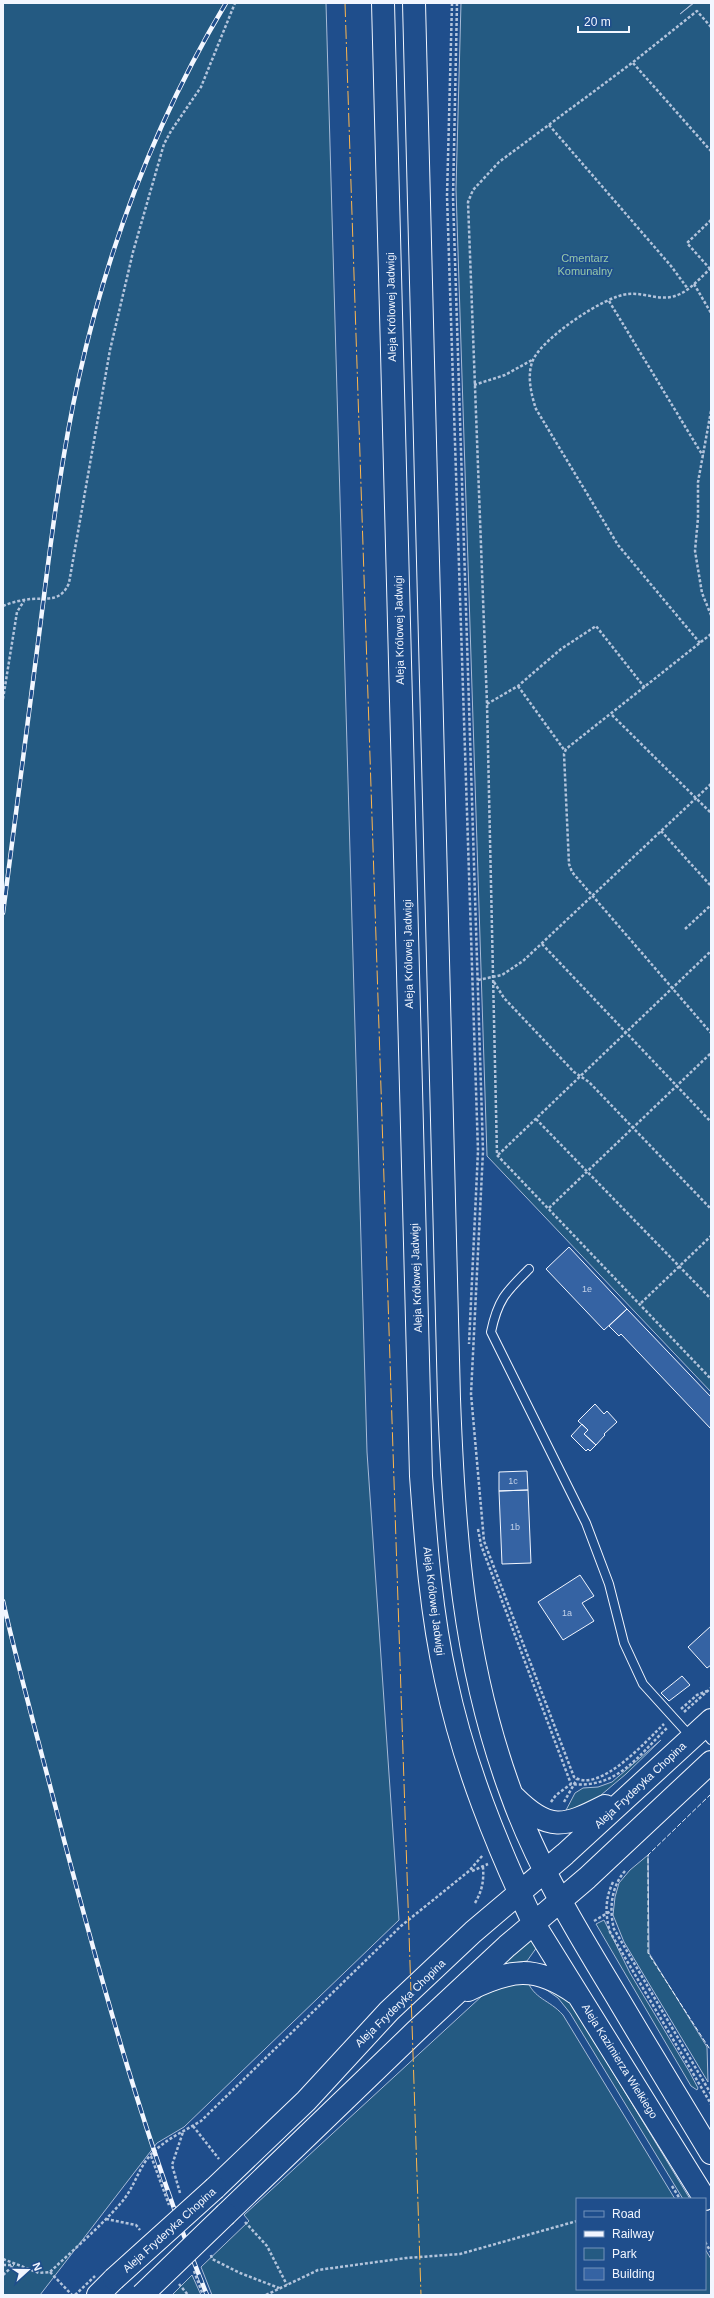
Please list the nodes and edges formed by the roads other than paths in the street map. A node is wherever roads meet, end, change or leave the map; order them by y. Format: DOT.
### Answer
graph roads {
  1 [pos="383,3"];
  2 [pos="414,3"];
  3 [pos="529,1269"];
  4 [pos="704,1731"];
  5 [pos="711,1762"];
  6 [pos="631,1792"];
  7 [pos="511,1793"];
  8 [pos="545,1870"];
  9 [pos="519,1891"];
  10 [pos="561,1902"];
  11 [pos="534,1924"];
  12 [pos="579,1996"];
  13 [pos="450,2000"];
  14 [pos="711,2153"];
  15 [pos="704,2198"];
  16 [pos="706,2201"];
  17 [pos="711,2210"];
  18 [pos="98,2295"];
  19 [pos="142,2295"];
  1 -- 9 [label="main road, Aleja Królowej Jadwigi"];
  2 -- 7 [label="main road"];
  3 -- 4 [label="lane"];
  4 -- 6 [label="main road, Aleja Fryderyka Chopina"];
  5 -- 10 [label="main road"];
  6 -- 7 [label="main road"];
  6 -- 8 [label="main road, Aleja Fryderyka Chopina"];
  7 -- 8 [label="main road"];
  8 -- 9 [label="main road, Aleja Fryderyka Chopina"];
  8 -- 10 [label="main road"];
  9 -- 11 [label="main road, Aleja Kazimierza Wielkiego"];
  9 -- 18 [label="main road, Aleja Fryderyka Chopina, bridge"];
  10 -- 11 [label="main road"];
  10 -- 14 [label="main road"];
  11 -- 12 [label="main road, Aleja Kazimierza Wielkiego"];
  11 -- 13 [label="main road"];
  12 -- 13 [label="main road"];
  12 -- 15 [label="main road, Aleja Kazimierza Wielkiego"];
  13 -- 19 [label="main road, bridge"];
  16 -- 17 [label="main road, Aleja Kazimierza Wielkiego"];
}
